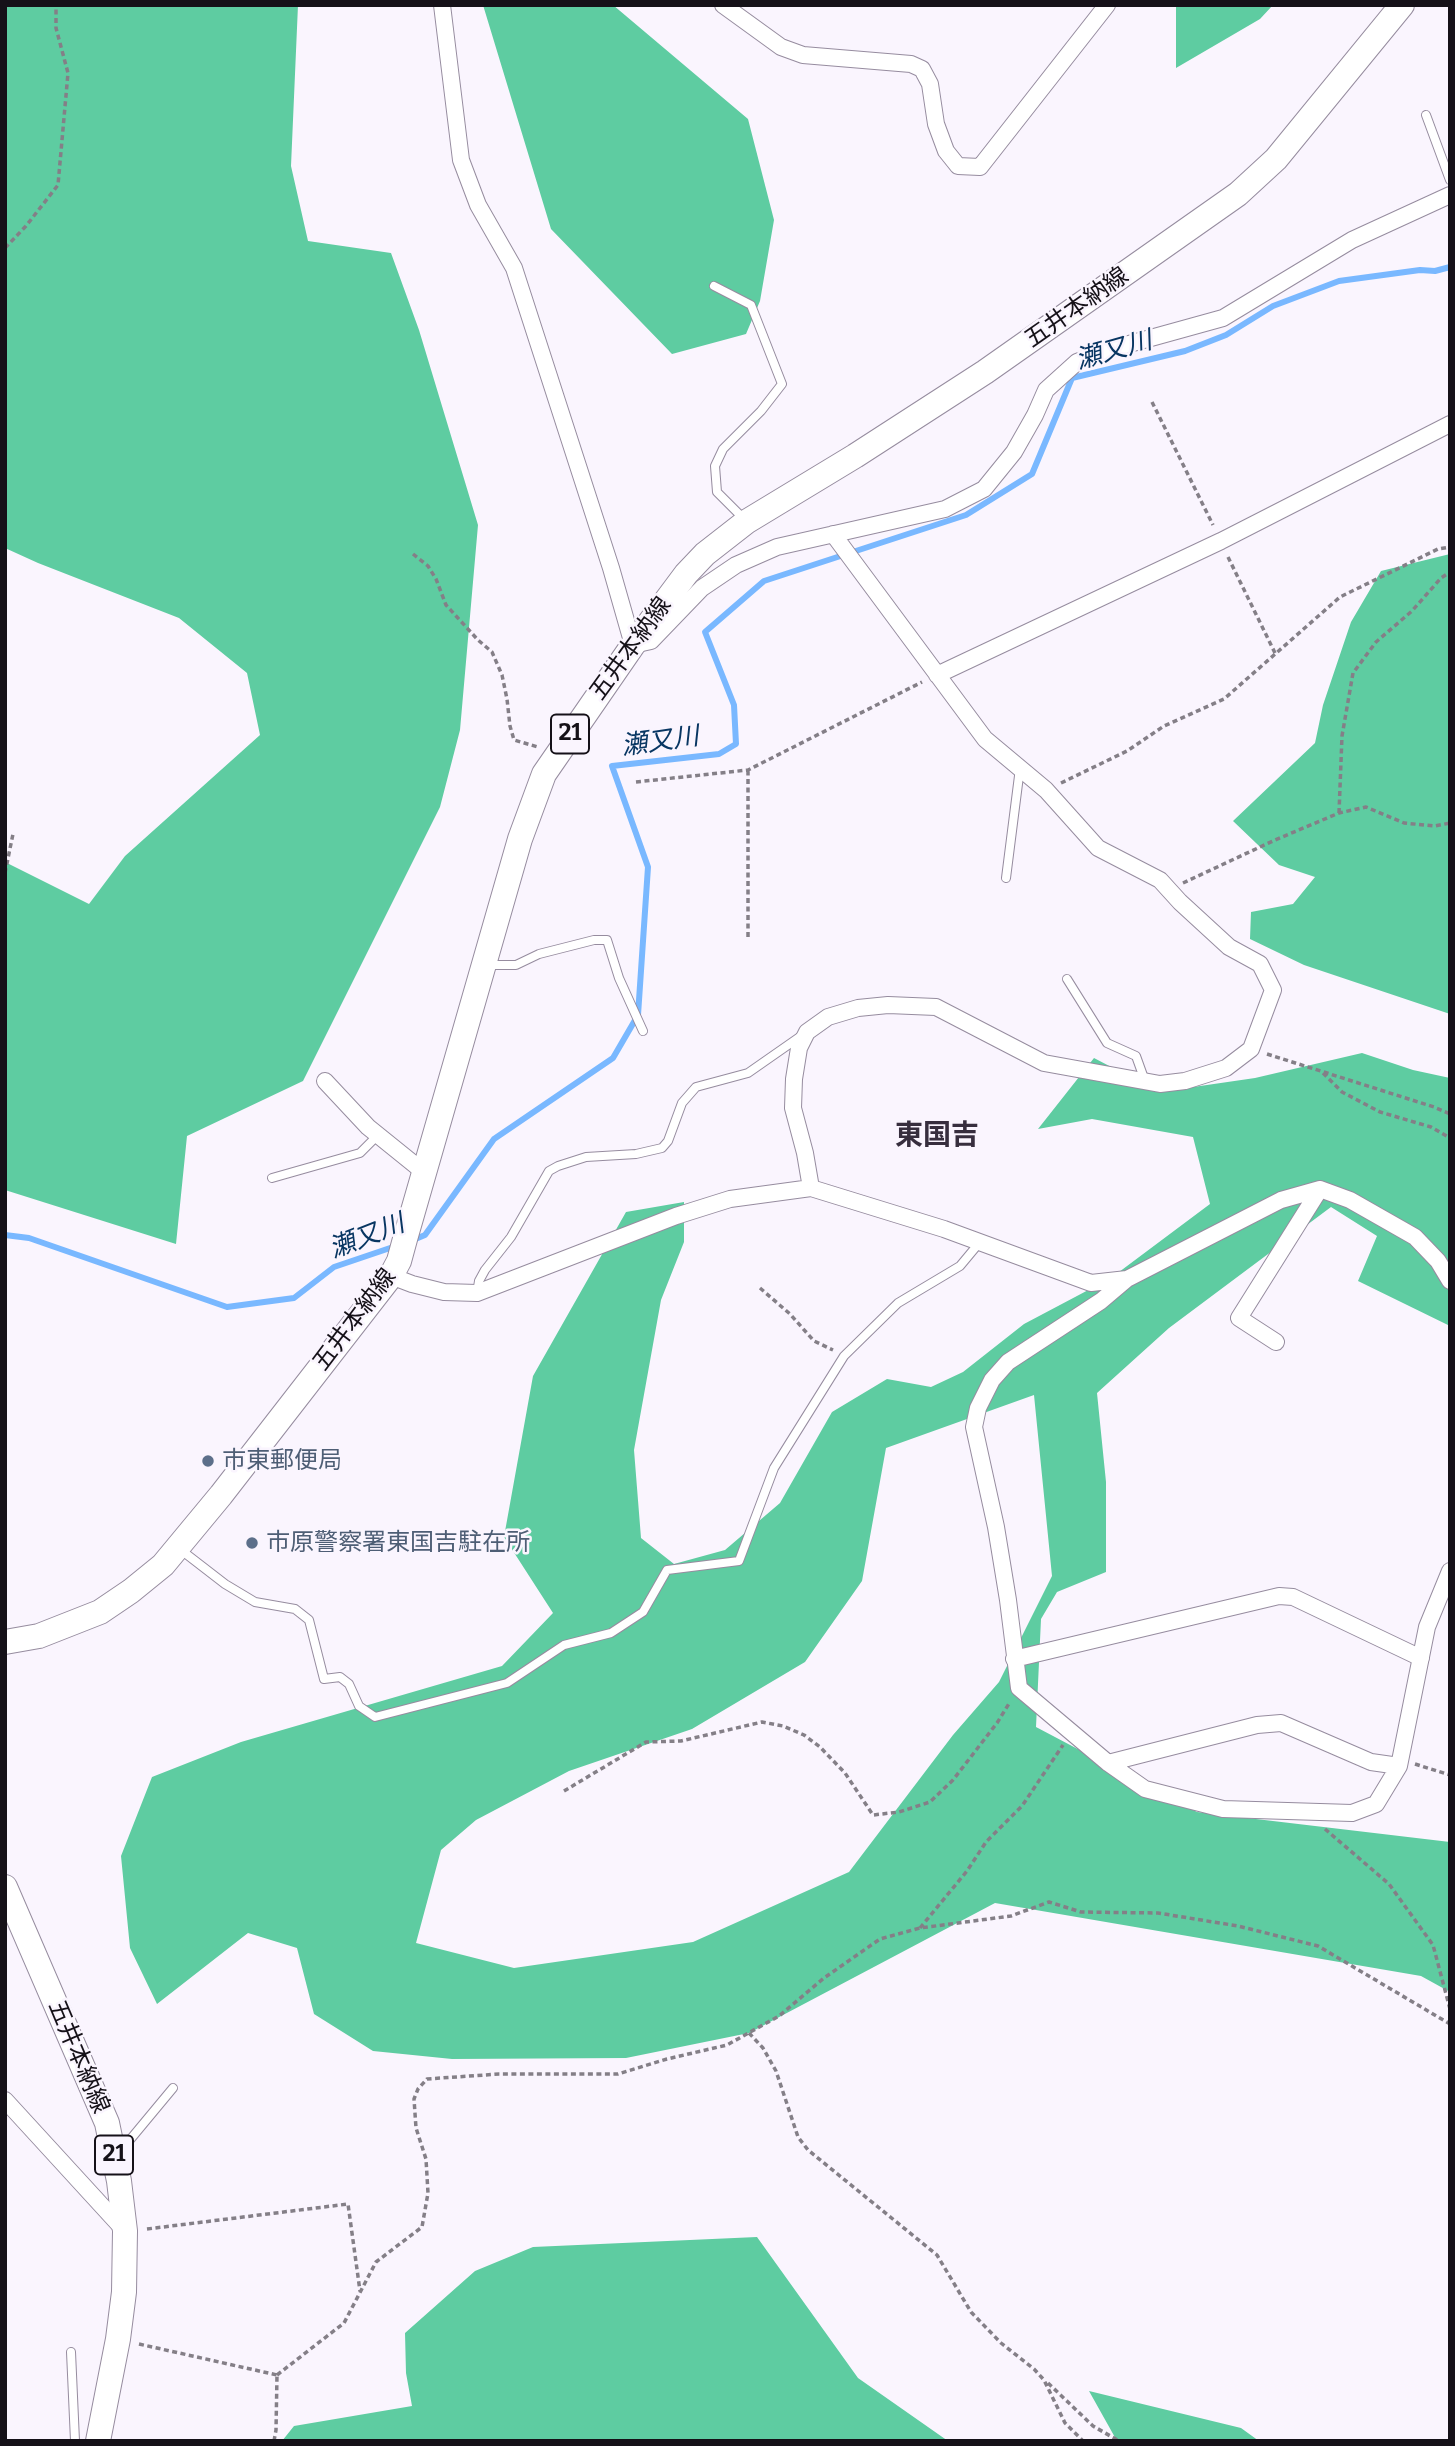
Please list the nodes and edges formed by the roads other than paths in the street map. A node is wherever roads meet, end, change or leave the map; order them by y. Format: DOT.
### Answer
graph roads {
  1 [pos="442,5"];
  2 [pos="723,5"];
  3 [pos="1107,5"];
  4 [pos="1402,5"];
  5 [pos="1426,115"];
  6 [pos="1450,180"];
  7 [pos="1450,195"];
  8 [pos="715,286"];
  9 [pos="1450,424"];
  10 [pos="746,522"];
  11 [pos="834,534"];
  12 [pos="633,645"];
  13 [pos="937,675"];
  14 [pos="1020,768"];
  15 [pos="1006,878"];
  16 [pos="484,965"];
  17 [pos="1067,979"];
  18 [pos="643,1031"];
  19 [pos="807,1032"];
  20 [pos="325,1081"];
  21 [pos="1145,1081"];
  22 [pos="378,1135"];
  23 [pos="425,1173"];
  24 [pos="272,1178"];
  25 [pos="811,1188"];
  26 [pos="1320,1189"];
  27 [pos="980,1242"];
  28 [pos="391,1276"];
  29 [pos="1127,1279"];
  30 [pos="1450,1281"];
  31 [pos="477,1293"];
  32 [pos="1276,1342"];
  33 [pos="177,1547"];
  34 [pos="1450,1571"];
  35 [pos="5,1642"];
  36 [pos="1421,1658"];
  37 [pos="1014,1659"];
  38 [pos="1108,1763"];
  39 [pos="1399,1766"];
  40 [pos="5,1887"];
  41 [pos="13,1926"];
  42 [pos="173,2088"];
  43 [pos="5,2100"];
  44 [pos="115,2158"];
  45 [pos="125,2231"];
  46 [pos="71,2352"];
  47 [pos="75,2441"];
  48 [pos="98,2441"];
  1 -- 12 [label="street"];
  2 -- 3 [label="street"];
  4 -- 10 [label="main road, 五井本納線 / 21"];
  5 -- 6 [label="lane"];
  7 -- 11 [label="street"];
  8 -- 10 [label="lane"];
  9 -- 13 [label="street"];
  10 -- 12 [label="main road, 五井本納線 / 21"];
  11 -- 12 [label="street"];
  11 -- 13 [label="street"];
  12 -- 16 [label="main road, 五井本納線 / 21"];
  13 -- 14 [label="street"];
  14 -- 15 [label="lane"];
  14 -- 21 [label="street"];
  16 -- 18 [label="lane"];
  16 -- 23 [label="main road, 五井本納線 / 21"];
  17 -- 21 [label="lane"];
  19 -- 21 [label="street"];
  19 -- 25 [label="street"];
  19 -- 31 [label="lane"];
  20 -- 22 [label="street"];
  22 -- 23 [label="street"];
  22 -- 24 [label="lane"];
  23 -- 28 [label="main road, 五井本納線 / 21"];
  25 -- 27 [label="street"];
  25 -- 31 [label="street"];
  26 -- 29 [label="street"];
  26 -- 30 [label="street"];
  26 -- 32 [label="street"];
  27 -- 29 [label="street"];
  27 -- 33 [label="lane"];
  28 -- 31 [label="street"];
  28 -- 33 [label="main road, 五井本納線 / 21"];
  29 -- 37 [label="street"];
  33 -- 35 [label="main road, 五井本納線 / 21"];
  34 -- 36 [label="street"];
  36 -- 37 [label="street"];
  36 -- 39 [label="street"];
  37 -- 38 [label="street"];
  38 -- 39 [label="street"];
  38 -- 39 [label="street"];
  40 -- 41 [label="main road, 五井本納線 / 21"];
  41 -- 44 [label="main road, 五井本納線 / 21"];
  42 -- 44 [label="lane"];
  43 -- 45 [label="street"];
  44 -- 45 [label="main road, 五井本納線 / 21"];
  45 -- 48 [label="main road, 五井本納線 / 21"];
  46 -- 47 [label="lane"];
}
